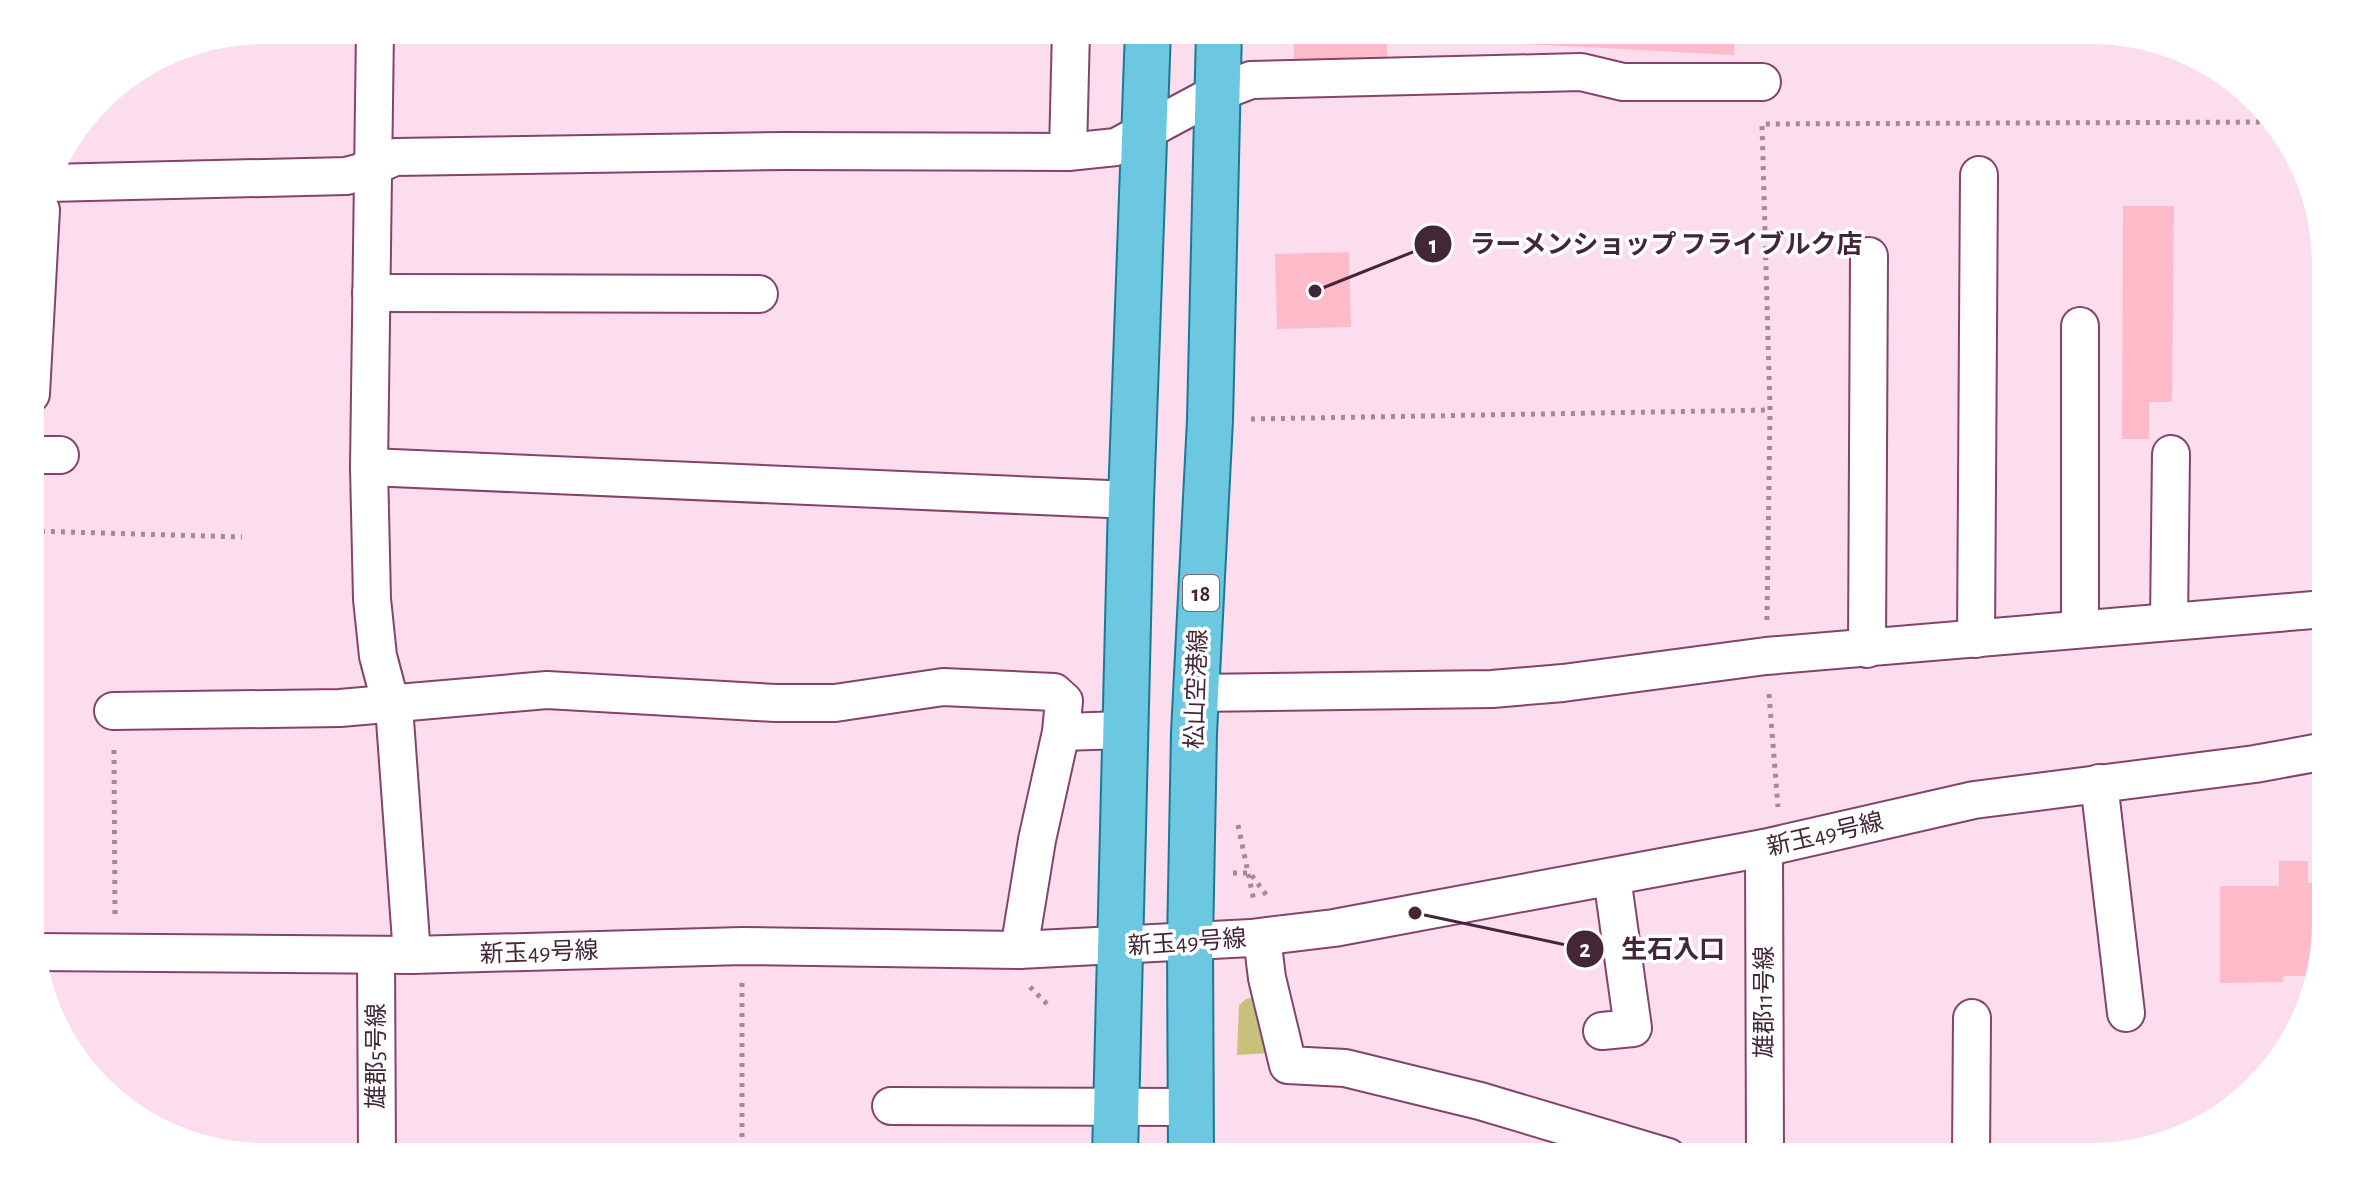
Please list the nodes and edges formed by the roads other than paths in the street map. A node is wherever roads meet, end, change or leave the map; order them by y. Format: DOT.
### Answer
graph roads {
  1 [pos="375,44"];
  2 [pos="1071,44"];
  3 [pos="1148,44"];
  4 [pos="1219,44"];
  5 [pos="1762,82"];
  6 [pos="1217,93"];
  7 [pos="1146,130"];
  8 [pos="1068,152"];
  9 [pos="372,167"];
  10 [pos="1979,175"];
  11 [pos="60,183"];
  12 [pos="1869,256"];
  13 [pos="371,293"];
  14 [pos="759,294"];
  15 [pos="2080,326"];
  16 [pos="2171,454"];
  17 [pos="369,467"];
  18 [pos="1131,500"];
  19 [pos="2312,610"];
  20 [pos="2169,621"];
  21 [pos="2080,628"];
  22 [pos="1976,639"];
  23 [pos="1867,649"];
  24 [pos="1195,693"];
  25 [pos="391,702"];
  26 [pos="113,711"];
  27 [pos="1125,730"];
  28 [pos="1061,732"];
  29 [pos="2312,754"];
  30 [pos="2099,783"];
  31 [pos="1764,848"];
  32 [pos="1612,877"];
  33 [pos="1262,937"];
  34 [pos="1190,943"];
  35 [pos="1119,946"];
  36 [pos="1019,950"];
  37 [pos="46,952"];
  38 [pos="376,955"];
  39 [pos="412,955"];
  40 [pos="2126,1013"];
  41 [pos="1972,1018"];
  42 [pos="1602,1031"];
  43 [pos="891,1106"];
  44 [pos="1116,1106"];
  45 [pos="1192,1107"];
  46 [pos="377,1143"];
  47 [pos="1115,1143"];
  48 [pos="1191,1143"];
  49 [pos="1621,1143"];
  50 [pos="1765,1143"];
  51 [pos="1971,1143"];
  1 -- 9 [label="street"];
  2 -- 8 [label="street"];
  3 -- 7 [label="main road"];
  4 -- 6 [label="main road, 松山空港線 / 18"];
  5 -- 6 [label="street"];
  6 -- 7 [label="street"];
  6 -- 24 [label="main road, 松山空港線 / 18"];
  7 -- 8 [label="street"];
  7 -- 18 [label="main road"];
  8 -- 9 [label="street"];
  9 -- 11 [label="street"];
  9 -- 13 [label="street"];
  10 -- 22 [label="street"];
  12 -- 23 [label="street"];
  13 -- 14 [label="street"];
  13 -- 17 [label="street"];
  15 -- 21 [label="street"];
  16 -- 20 [label="street"];
  17 -- 18 [label="street"];
  17 -- 25 [label="street"];
  18 -- 27 [label="main road"];
  19 -- 20 [label="street"];
  20 -- 21 [label="street"];
  21 -- 22 [label="street"];
  22 -- 23 [label="street"];
  23 -- 24 [label="street"];
  24 -- 34 [label="main road, 松山空港線 / 18"];
  25 -- 26 [label="street"];
  25 -- 28 [label="street"];
  25 -- 39 [label="street"];
  27 -- 28 [label="street"];
  27 -- 35 [label="main road"];
  28 -- 36 [label="street"];
  29 -- 30 [label="street, 新玉49号線"];
  30 -- 31 [label="street, 新玉49号線"];
  30 -- 40 [label="street"];
  31 -- 32 [label="street, 新玉49号線"];
  31 -- 50 [label="street, 雄郡11号線"];
  32 -- 33 [label="street, 新玉49号線"];
  32 -- 42 [label="street"];
  33 -- 34 [label="street, 新玉49号線"];
  33 -- 49 [label="street"];
  34 -- 35 [label="street, 新玉49号線"];
  34 -- 45 [label="main road, 松山空港線 / 18"];
  35 -- 36 [label="street, 新玉49号線"];
  35 -- 44 [label="main road"];
  36 -- 39 [label="street, 新玉49号線"];
  37 -- 38 [label="street, 新玉49号線"];
  38 -- 39 [label="street, 新玉49号線"];
  38 -- 46 [label="street, 雄郡5号線"];
  41 -- 51 [label="street"];
  43 -- 44 [label="street"];
  44 -- 45 [label="street"];
  44 -- 47 [label="main road"];
  45 -- 48 [label="main road, 松山空港線 / 18"];
}
